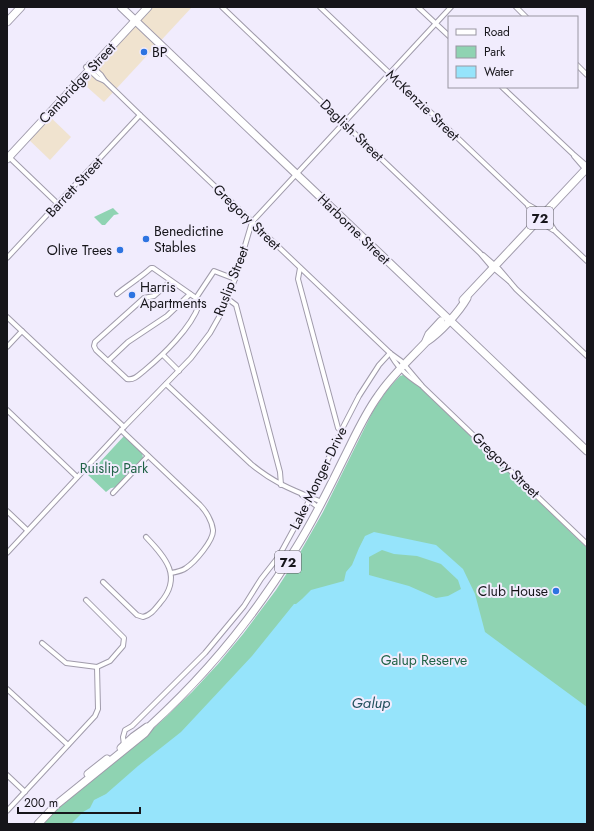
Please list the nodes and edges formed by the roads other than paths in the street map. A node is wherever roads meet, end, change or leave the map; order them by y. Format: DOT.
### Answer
graph roads {
  1 [pos="21,7"];
  2 [pos="121,7"];
  3 [pos="128,7"];
  4 [pos="142,7"];
  5 [pos="148,7"];
  6 [pos="222,7"];
  7 [pos="320,7"];
  8 [pos="418,7"];
  9 [pos="451,7"];
  10 [pos="516,7"];
  11 [pos="525,16"];
  12 [pos="135,17"];
  13 [pos="7,22"];
  14 [pos="436,24"];
  15 [pos="448,35"];
  16 [pos="578,66"];
  17 [pos="89,67"];
  18 [pos="390,73"];
  19 [pos="587,75"];
  20 [pos="503,88"];
  21 [pos="140,115"];
  22 [pos="344,123"];
  23 [pos="8,156"];
  24 [pos="587,168"];
  25 [pos="298,173"];
  26 [pos="58,204"];
  27 [pos="541,217"];
  28 [pos="252,222"];
  29 [pos="7,258"];
  30 [pos="587,261"];
  31 [pos="495,267"];
  32 [pos="300,268"];
  33 [pos="235,279"];
  34 [pos="171,281"];
  35 [pos="117,294"];
  36 [pos="190,294"];
  37 [pos="196,298"];
  38 [pos="228,298"];
  39 [pos="7,317"];
  40 [pos="449,317"];
  41 [pos="22,331"];
  42 [pos="7,347"];
  43 [pos="390,353"];
  44 [pos="163,355"];
  45 [pos="587,356"];
  46 [pos="108,362"];
  47 [pos="403,367"];
  48 [pos="180,371"];
  49 [pos="166,384"];
  50 [pos="7,410"];
  51 [pos="122,428"];
  52 [pos="341,431"];
  53 [pos="587,446"];
  54 [pos="587,451"];
  55 [pos="148,456"];
  56 [pos="77,477"];
  57 [pos="282,485"];
  58 [pos="113,493"];
  59 [pos="310,499"];
  60 [pos="321,505"];
  61 [pos="7,511"];
  62 [pos="27,530"];
  63 [pos="146,537"];
  64 [pos="586,542"];
  65 [pos="7,553"];
  66 [pos="171,573"];
  67 [pos="103,582"];
  68 [pos="86,600"];
  69 [pos="42,643"];
  70 [pos="97,667"];
  71 [pos="7,689"];
  72 [pos="68,745"];
  73 [pos="125,748"];
  74 [pos="7,775"];
  75 [pos="25,792"];
  76 [pos="7,810"];
  77 [pos="33,824"];
  78 [pos="38,824"];
  1 -- 13 [label="main road"];
  2 -- 12 [label="main road, Harborne Street"];
  3 -- 12 [label="main road, Harborne Street"];
  4 -- 12 [label="main road, Cambridge Street"];
  5 -- 12 [label="main road, Cambridge Street"];
  6 -- 22 [label="street, Daglish Street"];
  7 -- 18 [label="street, McKenzie Street"];
  8 -- 14 [label="street"];
  9 -- 14 [label="street, Ruslip Street"];
  10 -- 11 [label="street"];
  12 -- 17 [label="main road, Cambridge Street"];
  12 -- 25 [label="main road, Harborne Street"];
  14 -- 15 [label="street"];
  14 -- 18 [label="street, Ruslip Street"];
  16 -- 19 [label="street"];
  17 -- 21 [label="street, Gregory Street"];
  17 -- 23 [label="main road, Cambridge Street"];
  18 -- 22 [label="street, Ruslip Street"];
  18 -- 27 [label="street, McKenzie Street"];
  20 -- 24 [label="street"];
  21 -- 26 [label="street, Barrett Street"];
  21 -- 28 [label="street, Gregory Street"];
  22 -- 25 [label="street, Ruslip Street"];
  22 -- 31 [label="street, Daglish Street"];
  23 -- 26 [label="street"];
  24 -- 27 [label="main road, 72"];
  25 -- 28 [label="street, Ruslip Street"];
  25 -- 40 [label="main road, Harborne Street"];
  26 -- 29 [label="street, Barrett Street"];
  27 -- 30 [label="street, McKenzie Street"];
  27 -- 31 [label="main road, 72"];
  28 -- 32 [label="street, Gregory Street"];
  28 -- 33 [label="street, Ruslip Street"];
  31 -- 40 [label="main road, 72"];
  31 -- 45 [label="street, Daglish Street"];
  32 -- 43 [label="street, Gregory Street"];
  32 -- 52 [label="street"];
  33 -- 37 [label="street"];
  33 -- 38 [label="street, Ruslip Street"];
  34 -- 35 [label="street"];
  34 -- 36 [label="street"];
  34 -- 46 [label="street"];
  36 -- 37 [label="street"];
  36 -- 46 [label="street"];
  37 -- 44 [label="street"];
  38 -- 48 [label="street, Ruslip Street"];
  38 -- 57 [label="street"];
  39 -- 41 [label="street"];
  40 -- 47 [label="main road, 72"];
  40 -- 53 [label="main road, Harborne Street"];
  40 -- 54 [label="main road, Harborne Street"];
  41 -- 42 [label="street"];
  41 -- 51 [label="street"];
  43 -- 47 [label="street, Gregory Street"];
  43 -- 52 [label="street, Lake Monger Drive"];
  44 -- 46 [label="street"];
  44 -- 48 [label="street"];
  47 -- 60 [label="main road, Lake Monger Drive / 72"];
  47 -- 64 [label="street, Gregory Street"];
  48 -- 49 [label="street, Ruslip Street"];
  49 -- 51 [label="street, Ruslip Street"];
  49 -- 57 [label="street"];
  50 -- 56 [label="street"];
  51 -- 55 [label="street"];
  51 -- 56 [label="street, Ruslip Street"];
  52 -- 59 [label="street, Lake Monger Drive"];
  55 -- 58 [label="street"];
  55 -- 66 [label="street"];
  56 -- 62 [label="street, Ruslip Street"];
  57 -- 59 [label="street"];
  59 -- 60 [label="street"];
  59 -- 73 [label="street, Lake Monger Drive"];
  60 -- 73 [label="main road, Lake Monger Drive / 72"];
  61 -- 62 [label="street"];
  62 -- 65 [label="street, Ruslip Street"];
  63 -- 66 [label="street"];
  66 -- 67 [label="street"];
  68 -- 70 [label="street"];
  69 -- 70 [label="street"];
  70 -- 72 [label="street"];
  71 -- 72 [label="street"];
  72 -- 75 [label="street"];
  73 -- 77 [label="main road, Lake Monger Drive / 72"];
  73 -- 78 [label="main road, Lake Monger Drive / 72"];
  74 -- 75 [label="street"];
  75 -- 76 [label="street"];
}
